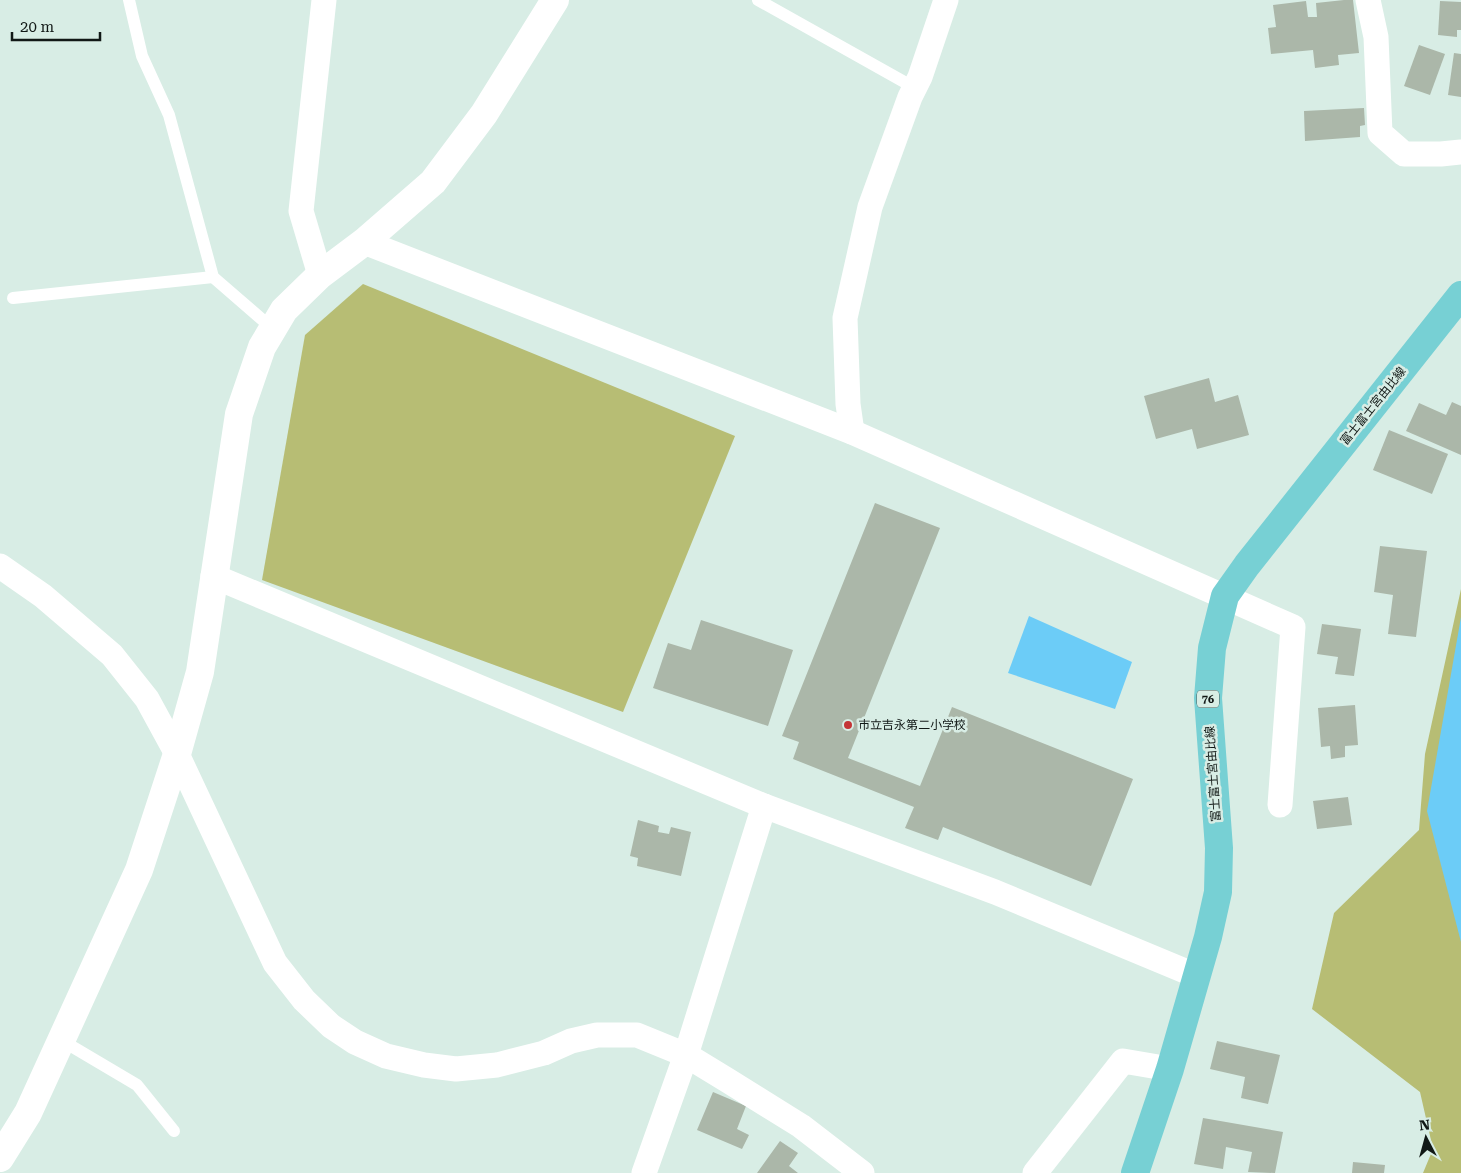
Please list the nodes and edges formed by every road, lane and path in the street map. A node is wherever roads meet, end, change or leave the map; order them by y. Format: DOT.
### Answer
graph roads {
  1 [pos="129,0"];
  2 [pos="324,0"];
  3 [pos="555,0"];
  4 [pos="758,0"];
  5 [pos="946,0"];
  6 [pos="1368,0"];
  7 [pos="914,88"];
  8 [pos="1461,152"];
  9 [pos="364,242"];
  10 [pos="320,275"];
  11 [pos="213,277"];
  12 [pos="1461,295"];
  13 [pos="13,298"];
  14 [pos="273,329"];
  15 [pos="852,432"];
  16 [pos="0,566"];
  17 [pos="213,576"];
  18 [pos="1225,596"];
  19 [pos="177,754"];
  20 [pos="1280,805"];
  21 [pos="764,806"];
  22 [pos="1198,976"];
  23 [pos="61,1040"];
  24 [pos="686,1055"];
  25 [pos="1170,1069"];
  26 [pos="174,1132"];
  27 [pos="0,1158"];
  28 [pos="644,1173"];
  29 [pos="862,1173"];
  30 [pos="1036,1173"];
  31 [pos="1135,1173"];
  1 -- 11 [label="lane"];
  2 -- 10 [label="street"];
  3 -- 9 [label="street"];
  4 -- 7 [label="lane"];
  5 -- 7 [label="street"];
  6 -- 8 [label="street"];
  7 -- 15 [label="street"];
  9 -- 10 [label="street"];
  9 -- 15 [label="street"];
  10 -- 14 [label="street"];
  11 -- 13 [label="lane"];
  11 -- 14 [label="lane"];
  12 -- 18 [label="main road, 富士富士宮由比線 / 76"];
  14 -- 17 [label="street"];
  15 -- 18 [label="street"];
  16 -- 19 [label="street"];
  17 -- 19 [label="street"];
  17 -- 21 [label="street"];
  18 -- 20 [label="street"];
  18 -- 22 [label="main road, 富士富士宮由比線 / 76"];
  19 -- 23 [label="street"];
  19 -- 24 [label="street"];
  21 -- 22 [label="street"];
  21 -- 24 [label="street"];
  22 -- 25 [label="main road, 富士富士宮由比線 / 76"];
  23 -- 26 [label="lane"];
  23 -- 27 [label="street"];
  24 -- 28 [label="street"];
  24 -- 29 [label="street"];
  25 -- 30 [label="street"];
  25 -- 31 [label="main road, 富士富士宮由比線 / 76"];
}
